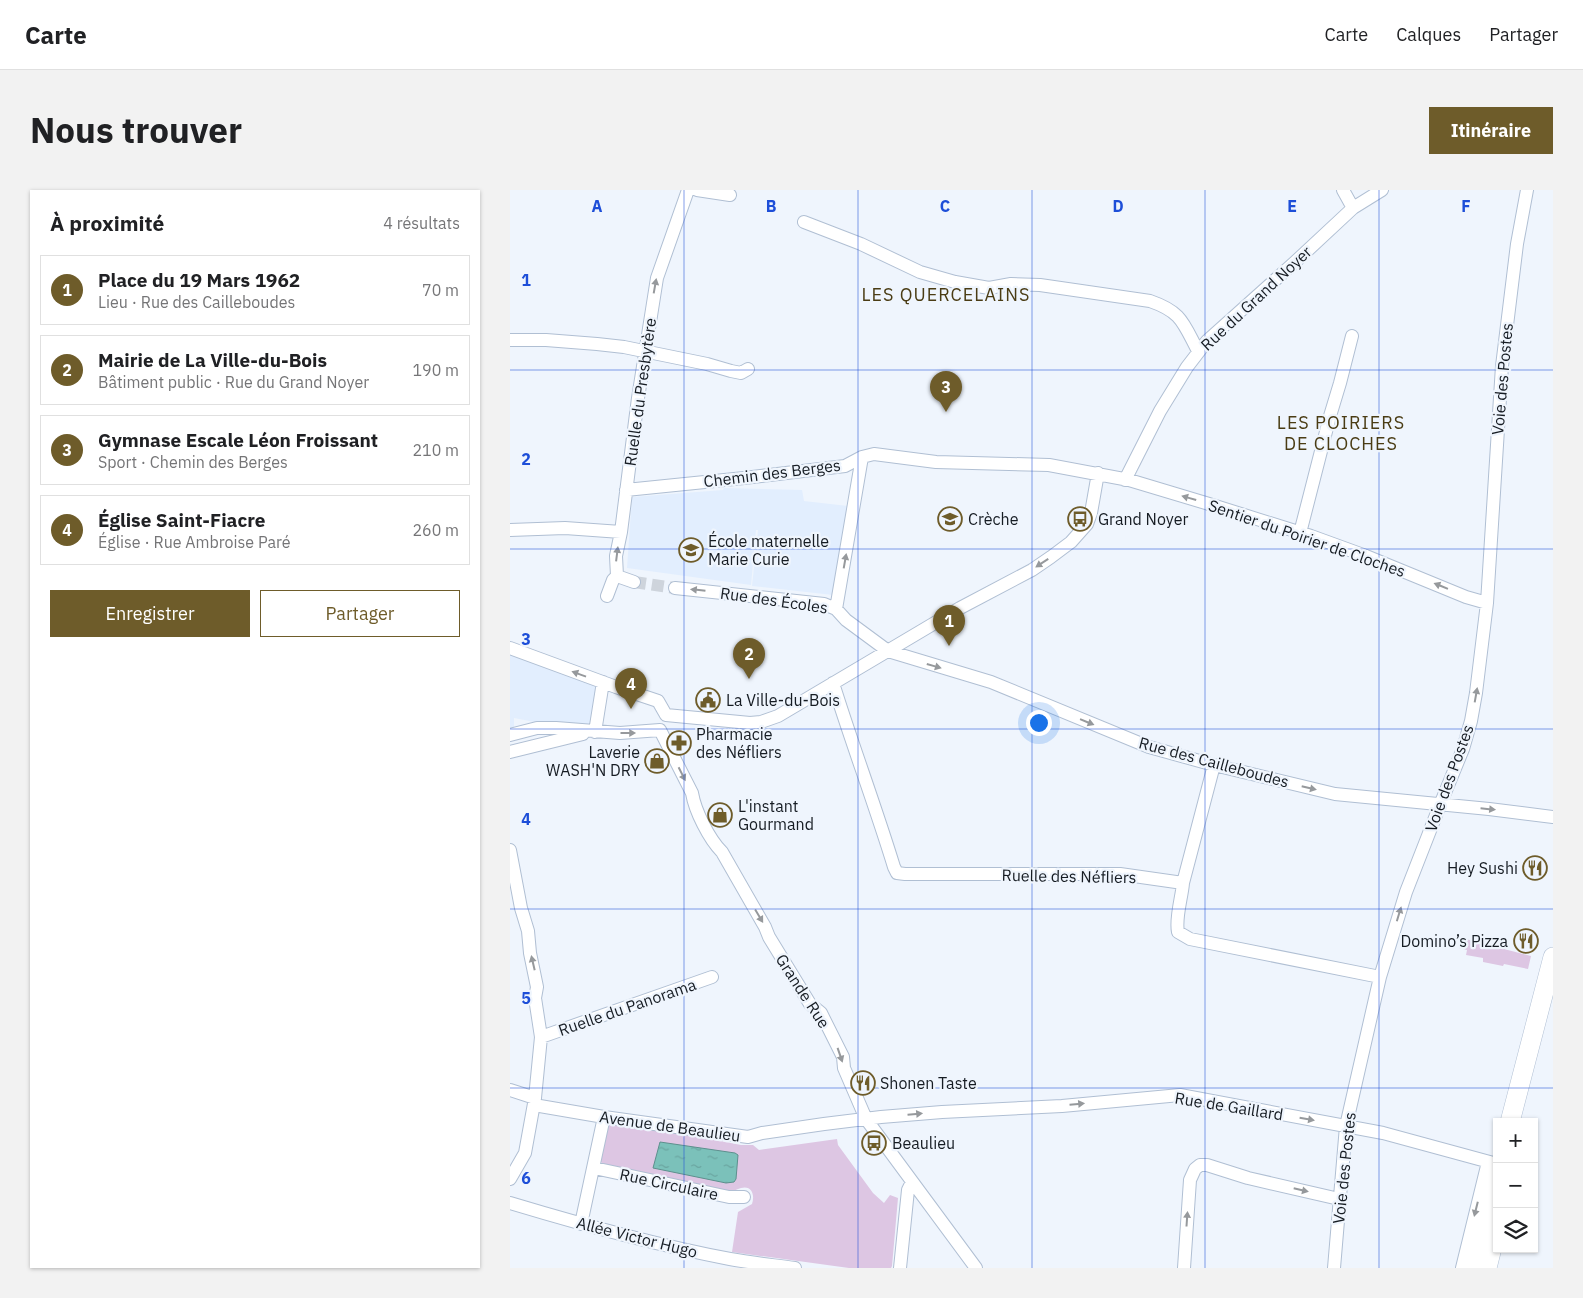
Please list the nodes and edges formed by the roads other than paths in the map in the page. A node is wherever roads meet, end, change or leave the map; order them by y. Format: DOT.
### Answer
graph roads {
  1 [pos="688,190"];
  2 [pos="697,190"];
  3 [pos="1343,190"];
  4 [pos="1382,190"];
  5 [pos="1527,190"];
  6 [pos="730,196"];
  7 [pos="1353,208"];
  8 [pos="804,222"];
  9 [pos="1352,336"];
  10 [pos="510,340"];
  11 [pos="1198,351"];
  12 [pos="645,352"];
  13 [pos="748,369"];
  14 [pos="862,457"];
  15 [pos="1098,474"];
  16 [pos="1125,480"];
  17 [pos="626,490"];
  18 [pos="510,530"];
  19 [pos="621,532"];
  20 [pos="1300,533"];
  21 [pos="617,576"];
  22 [pos="634,582"];
  23 [pos="676,588"];
  24 [pos="607,596"];
  25 [pos="1487,603"];
  26 [pos="836,609"];
  27 [pos="906,641"];
  28 [pos="510,648"];
  29 [pos="888,651"];
  30 [pos="907,658"];
  31 [pos="602,682"];
  32 [pos="832,683"];
  33 [pos="666,716"];
  34 [pos="660,730"];
  35 [pos="595,732"];
  36 [pos="510,734"];
  37 [pos="510,752"];
  38 [pos="1214,765"];
  39 [pos="1440,805"];
  40 [pos="1553,817"];
  41 [pos="510,850"];
  42 [pos="1183,882"];
  43 [pos="1553,957"];
  44 [pos="712,977"];
  45 [pos="1380,977"];
  46 [pos="1553,1006"];
  47 [pos="542,1037"];
  48 [pos="510,1090"];
  49 [pos="535,1101"];
  50 [pos="604,1117"];
  51 [pos="1511,1118"];
  52 [pos="1525,1118"];
  53 [pos="866,1119"];
  54 [pos="1346,1126"];
  55 [pos="1493,1167"];
  56 [pos="594,1168"];
  57 [pos="1493,1170"];
  58 [pos="1493,1172"];
  59 [pos="510,1179"];
  60 [pos="912,1182"];
  61 [pos="744,1197"];
  62 [pos="1339,1199"];
  63 [pos="510,1203"];
  64 [pos="581,1224"];
  65 [pos="1493,1244"];
  66 [pos="795,1268"];
  67 [pos="900,1268"];
  68 [pos="976,1268"];
  69 [pos="1184,1268"];
  70 [pos="1334,1268"];
  71 [pos="1462,1268"];
  72 [pos="1472,1268"];
  73 [pos="1487,1268"];
  12 -- 1 [label="street, Ruelle du Presbytère, one-way"];
  2 -- 6 [label="street"];
  3 -- 7 [label="street"];
  4 -- 7 [label="street, Rue du Grand Noyer"];
  5 -- 25 [label="street, Voie des Postes"];
  7 -- 11 [label="street, Rue du Grand Noyer"];
  8 -- 11 [label="street"];
  9 -- 20 [label="street"];
  10 -- 12 [label="street"];
  11 -- 16 [label="street, Rue du Grand Noyer"];
  12 -- 13 [label="street"];
  12 -- 17 [label="street, Ruelle du Presbytère"];
  14 -- 15 [label="street, Chemin des Berges"];
  14 -- 17 [label="street, Chemin des Berges"];
  26 -- 14 [label="street, one-way"];
  15 -- 16 [label="street, Chemin des Berges"];
  15 -- 27 [label="street, one-way"];
  20 -- 16 [label="street, Sentier du Poirier de Cloches, one-way"];
  17 -- 19 [label="street, Ruelle du Presbytère"];
  18 -- 19 [label="street"];
  21 -- 19 [label="street, Ruelle du Presbytère, one-way"];
  25 -- 20 [label="street, Sentier du Poirier de Cloches, one-way"];
  21 -- 22 [label="street"];
  21 -- 24 [label="street, Ruelle du Presbytère"];
  26 -- 23 [label="street, Rue des Écoles, one-way"];
  39 -- 25 [label="street, Voie des Postes, one-way"];
  26 -- 29 [label="street, Rue des Écoles"];
  27 -- 29 [label="street"];
  27 -- 30 [label="street"];
  31 -- 28 [label="street, one-way"];
  29 -- 30 [label="street, Rue des Cailleboudes"];
  29 -- 32 [label="street"];
  30 -- 38 [label="street, Rue des Cailleboudes, one-way"];
  31 -- 33 [label="street"];
  31 -- 35 [label="street"];
  32 -- 33 [label="street"];
  32 -- 42 [label="street, Ruelle des Néfliers"];
  33 -- 34 [label="street"];
  35 -- 34 [label="street, one-way"];
  34 -- 53 [label="street, Grande Rue, one-way"];
  35 -- 36 [label="street"];
  35 -- 37 [label="street"];
  38 -- 39 [label="street, Rue des Cailleboudes, one-way"];
  38 -- 42 [label="street"];
  39 -- 40 [label="street, Rue des Cailleboudes, one-way"];
  45 -- 39 [label="street, Voie des Postes, one-way"];
  47 -- 41 [label="street, one-way"];
  42 -- 45 [label="street"];
  43 -- 51 [label="main road"];
  44 -- 47 [label="street, Ruelle du Panorama"];
  45 -- 54 [label="street, Voie des Postes"];
  46 -- 52 [label="main road"];
  47 -- 49 [label="street"];
  48 -- 49 [label="street, Avenue de Beaulieu"];
  49 -- 50 [label="street, Avenue de Beaulieu"];
  49 -- 59 [label="street"];
  50 -- 53 [label="street, Avenue de Beaulieu"];
  50 -- 56 [label="street"];
  53 -- 54 [label="street, Rue de Gaillard, one-way"];
  53 -- 60 [label="street, Grande Rue"];
  54 -- 55 [label="street, Rue de Gaillard"];
  54 -- 62 [label="street, Voie des Postes"];
  56 -- 61 [label="street, Rue Circulaire"];
  56 -- 64 [label="street"];
  57 -- 71 [label="street, one-way"];
  58 -- 72 [label="main road"];
  60 -- 67 [label="street"];
  60 -- 68 [label="street, Grande Rue"];
  69 -- 62 [label="street, one-way"];
  62 -- 70 [label="street, Voie des Postes"];
  63 -- 64 [label="street, Allée Victor Hugo"];
  64 -- 66 [label="street, Allée Victor Hugo"];
  65 -- 73 [label="main road"];
}
